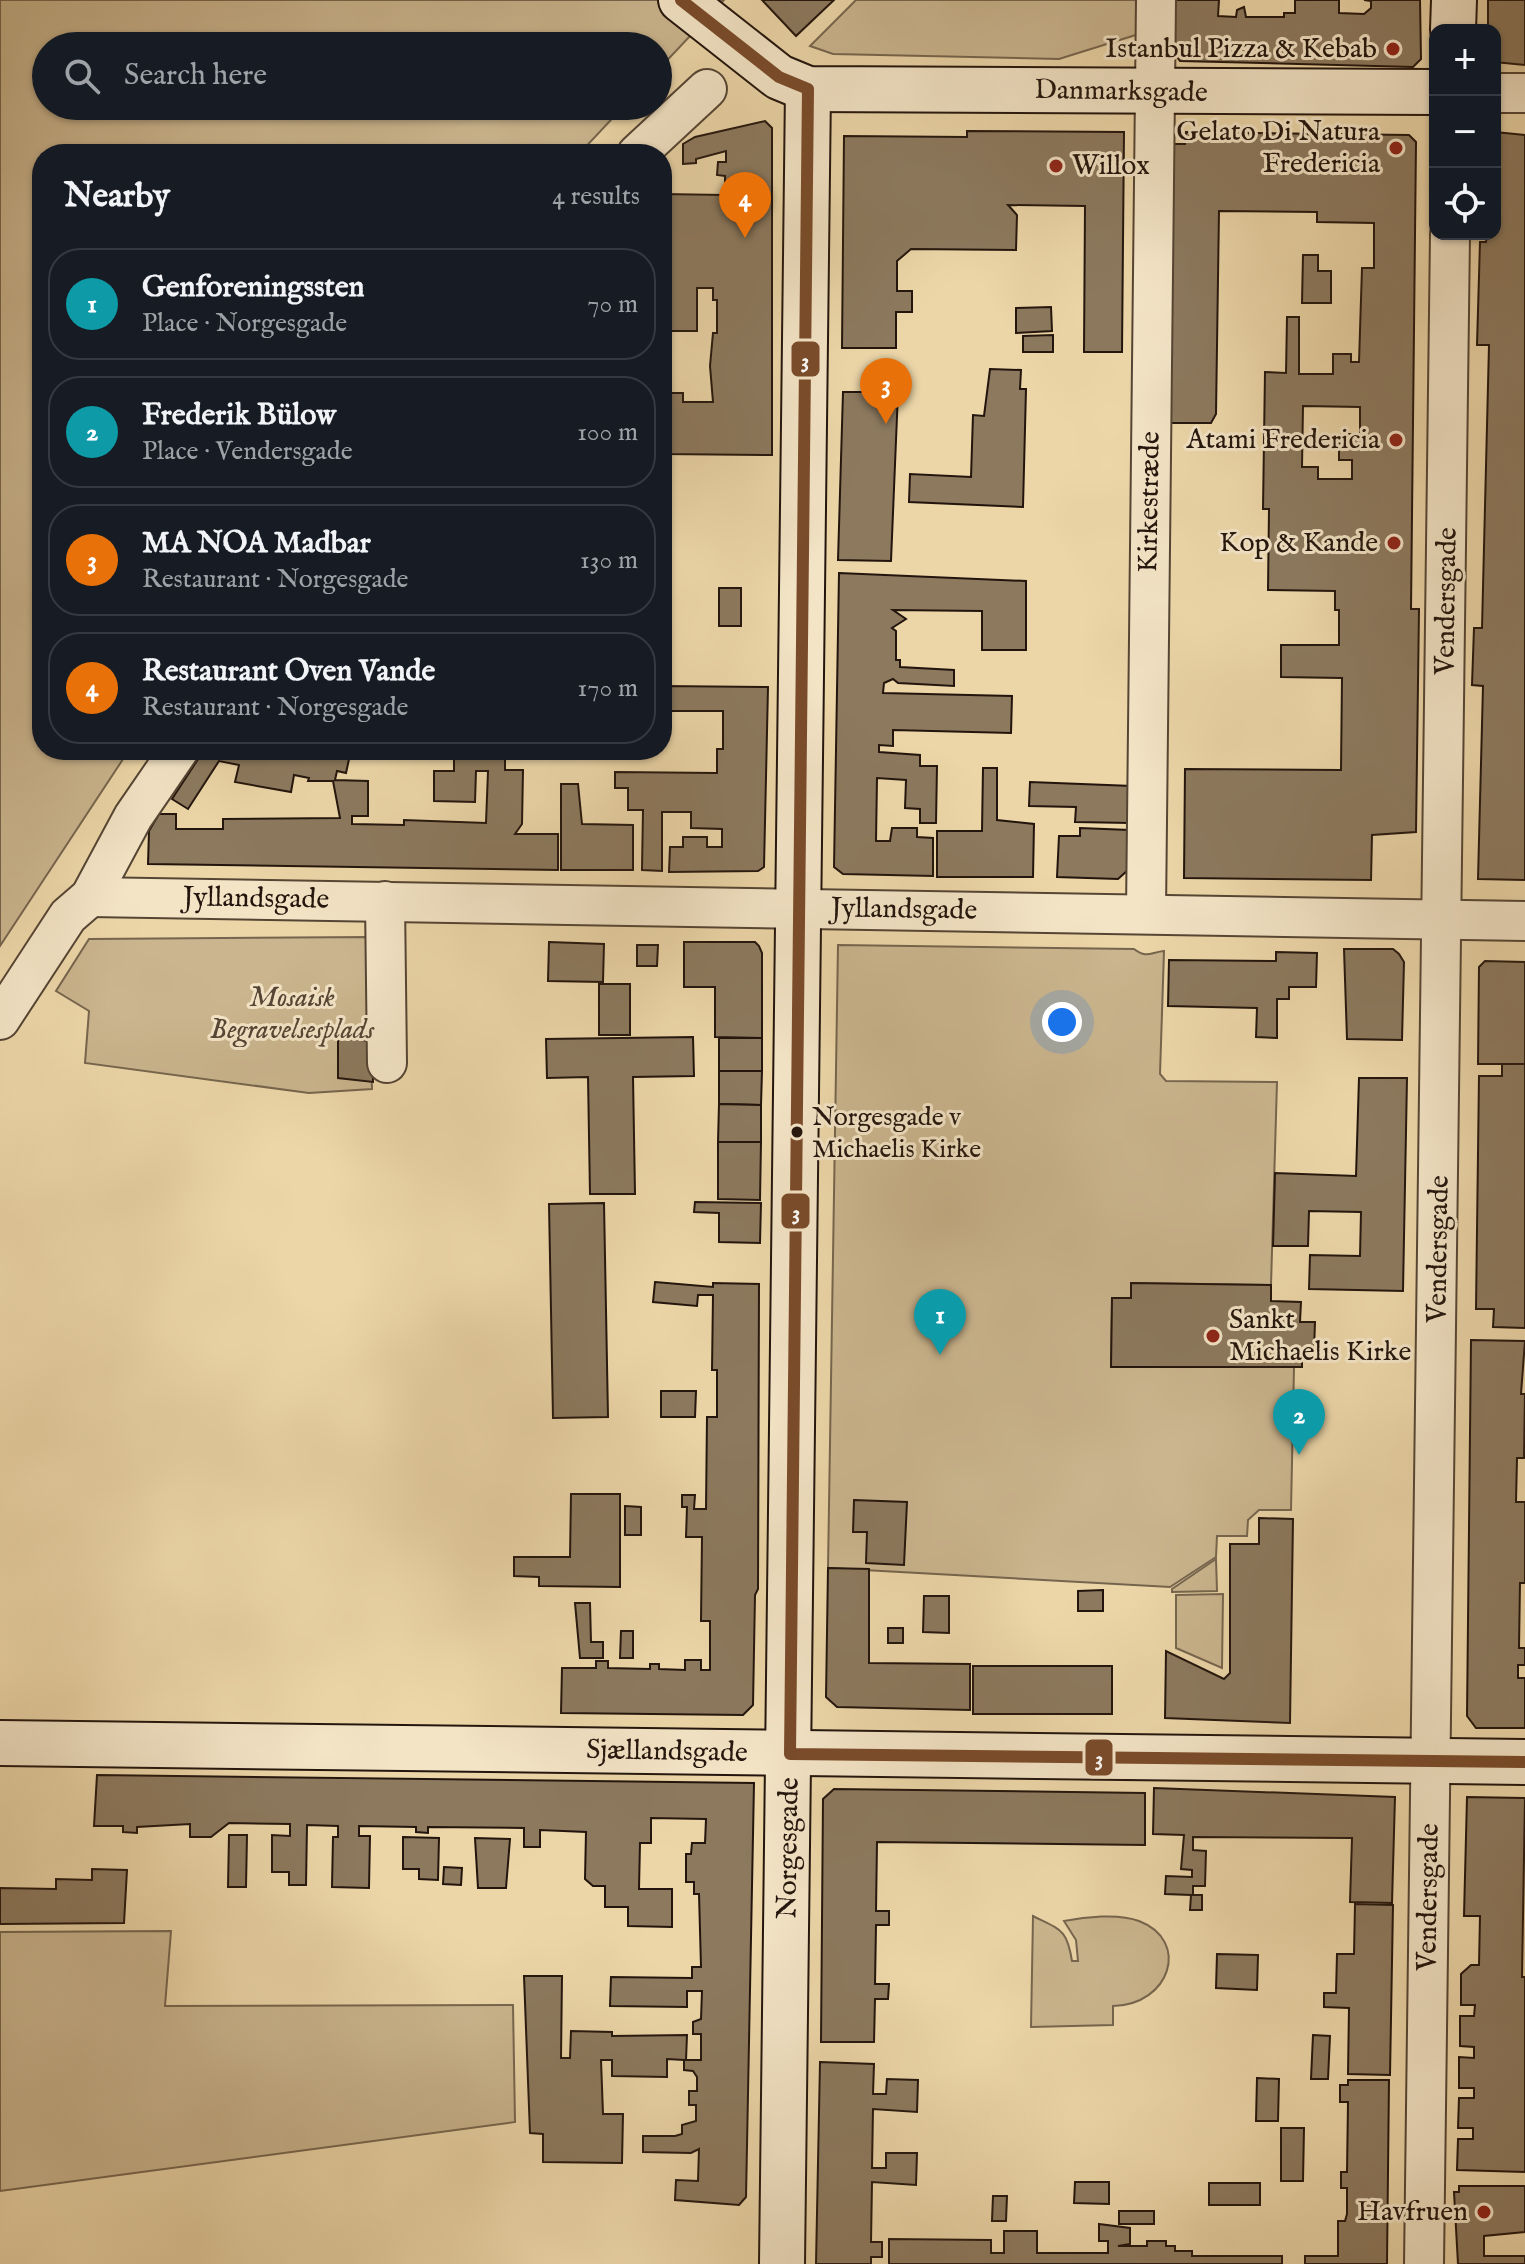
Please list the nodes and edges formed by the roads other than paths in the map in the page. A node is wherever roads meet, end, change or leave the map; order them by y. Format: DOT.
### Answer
graph roads {
  1 [pos="681,0"];
  2 [pos="1156,0"];
  3 [pos="1454,0"];
  4 [pos="1453,24"];
  5 [pos="707,89"];
  6 [pos="808,89"];
  7 [pos="1154,92"];
  8 [pos="1429,92"];
  9 [pos="1501,93"];
  10 [pos="1525,93"];
  11 [pos="648,144"];
  12 [pos="1450,240"];
  13 [pos="172,760"];
  14 [pos="90,897"];
  15 [pos="385,901"];
  16 [pos="800,909"];
  17 [pos="1146,912"];
  18 [pos="1444,919"];
  19 [pos="1525,921"];
  20 [pos="0,1020"];
  21 [pos="387,1063"];
  22 [pos="0,1743"];
  23 [pos="790,1754"];
  24 [pos="1430,1761"];
  25 [pos="1525,1762"];
  26 [pos="782,2264"];
  27 [pos="1424,2264"];
  1 -- 6 [label="street"];
  2 -- 7 [label="street, Kirkestræde"];
  3 -- 4 [label="street"];
  5 -- 11 [label="street"];
  6 -- 7 [label="street, Danmarksgade"];
  6 -- 16 [label="street, Norgesgade"];
  7 -- 8 [label="street, Danmarksgade"];
  7 -- 17 [label="street, Kirkestræde"];
  9 -- 10 [label="street"];
  12 -- 18 [label="street, Vendersgade"];
  13 -- 14 [label="street"];
  14 -- 15 [label="street, Jyllandsgade"];
  14 -- 20 [label="street"];
  15 -- 16 [label="street, Jyllandsgade"];
  15 -- 21 [label="street"];
  16 -- 17 [label="street, Jyllandsgade"];
  16 -- 23 [label="street, Norgesgade"];
  17 -- 18 [label="street, Jyllandsgade"];
  18 -- 19 [label="street, Jyllandsgade"];
  18 -- 24 [label="street, Vendersgade"];
  22 -- 23 [label="street, Sjællandsgade"];
  23 -- 24 [label="street, Sjællandsgade"];
  23 -- 26 [label="street, Norgesgade"];
  24 -- 25 [label="street, Sjællandsgade"];
  24 -- 27 [label="street, Vendersgade"];
}
